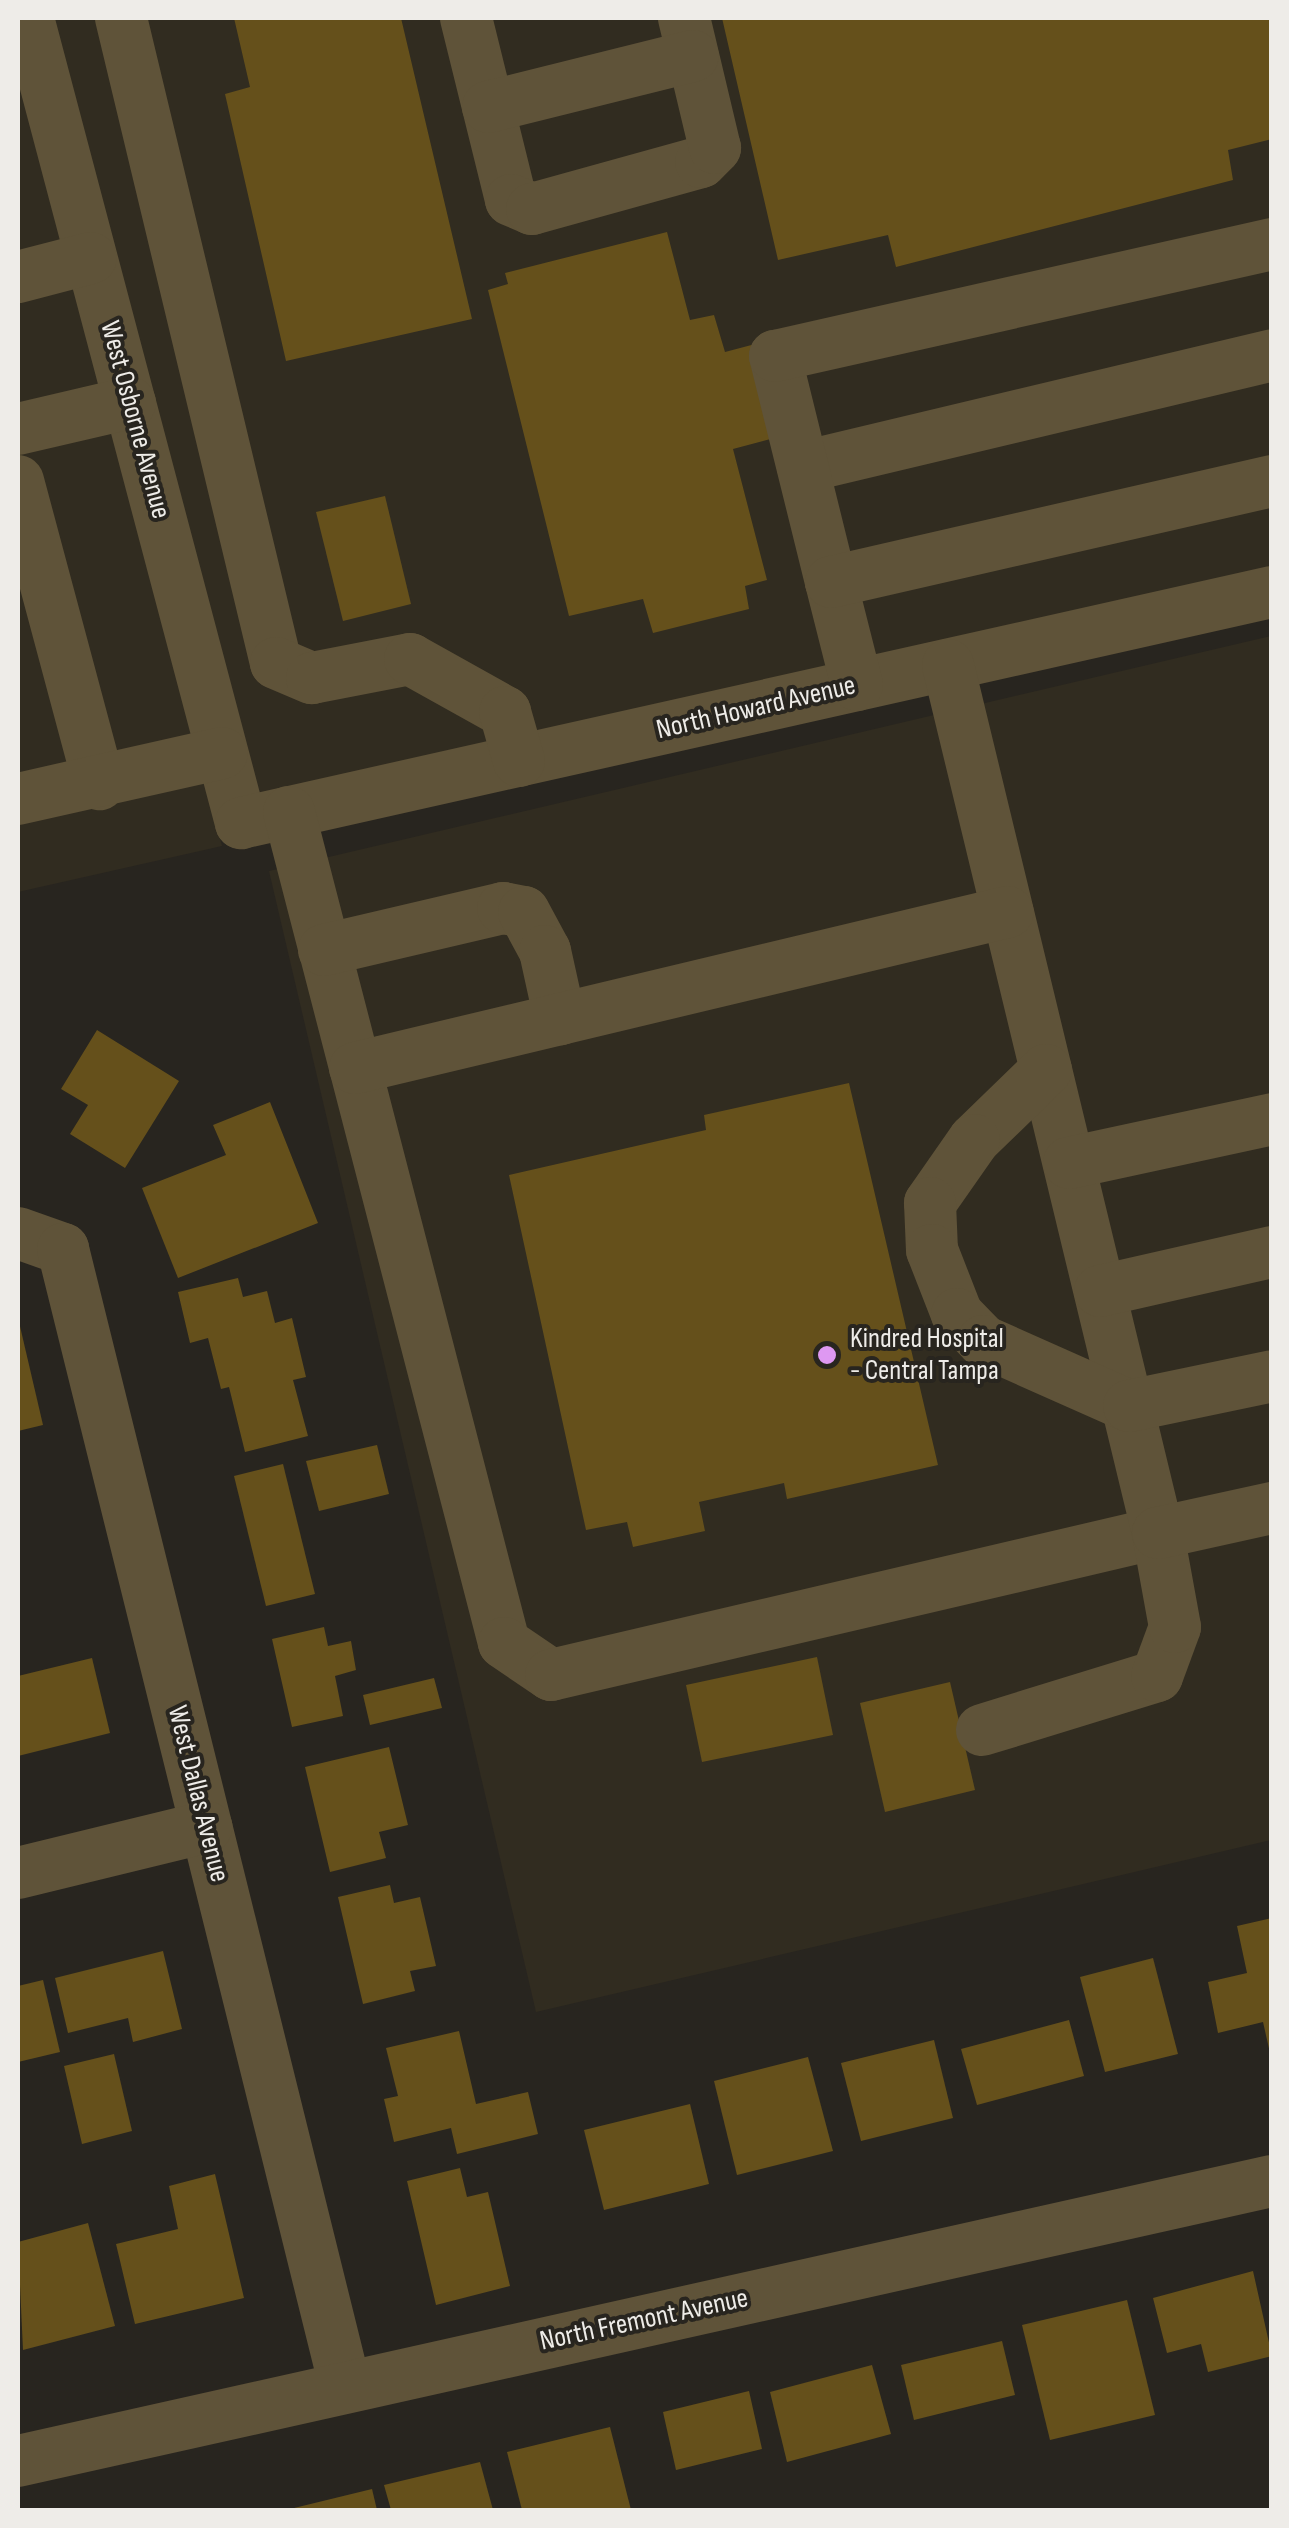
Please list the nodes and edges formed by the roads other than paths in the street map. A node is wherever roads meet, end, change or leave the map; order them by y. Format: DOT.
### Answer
graph roads {
  1 [pos="28,18"];
  2 [pos="121,18"];
  3 [pos="466,18"];
  4 [pos="688,37"];
  5 [pos="488,108"];
  6 [pos="1272,244"];
  7 [pos="91,258"];
  8 [pos="18,278"];
  9 [pos="1272,355"];
  10 [pos="130,403"];
  11 [pos="18,429"];
  12 [pos="802,467"];
  13 [pos="18,481"];
  14 [pos="1272,481"];
  15 [pos="831,582"];
  16 [pos="1272,592"];
  17 [pos="948,665"];
  18 [pos="857,685"];
  19 [pos="222,753"];
  20 [pos="519,760"];
  21 [pos="99,784"];
  22 [pos="18,799"];
  23 [pos="265,817"];
  24 [pos="1008,912"];
  25 [pos="324,950"];
  26 [pos="560,1019"];
  27 [pos="355,1068"];
  28 [pos="1046,1070"];
  29 [pos="1272,1120"];
  30 [pos="1069,1163"];
  31 [pos="18,1234"];
  32 [pos="1272,1252"];
  33 [pos="1100,1291"];
  34 [pos="1272,1376"];
  35 [pos="1129,1406"];
  36 [pos="1272,1508"];
  37 [pos="1158,1533"];
  38 [pos="982,1730"];
  39 [pos="206,1828"];
  40 [pos="18,1873"];
  41 [pos="1272,2181"];
  42 [pos="345,2386"];
  43 [pos="18,2461"];
  1 -- 7 [label="street, West Osborne Avenue"];
  2 -- 20 [label="street"];
  3 -- 5 [label="street"];
  4 -- 5 [label="street"];
  4 -- 5 [label="street"];
  6 -- 12 [label="street"];
  7 -- 8 [label="street"];
  7 -- 10 [label="street, West Osborne Avenue"];
  9 -- 12 [label="street"];
  10 -- 11 [label="street"];
  10 -- 19 [label="street, West Osborne Avenue"];
  12 -- 15 [label="street"];
  13 -- 21 [label="street"];
  14 -- 15 [label="street"];
  15 -- 18 [label="street"];
  16 -- 17 [label="street, North Howard Avenue"];
  17 -- 18 [label="street, North Howard Avenue"];
  17 -- 24 [label="street"];
  18 -- 20 [label="street, North Howard Avenue"];
  19 -- 21 [label="street"];
  19 -- 23 [label="street, West Osborne Avenue"];
  20 -- 23 [label="street, North Howard Avenue"];
  21 -- 22 [label="street"];
  23 -- 25 [label="street, West Osborne Avenue"];
  24 -- 26 [label="street"];
  24 -- 28 [label="street"];
  25 -- 26 [label="street"];
  25 -- 27 [label="street, West Osborne Avenue"];
  26 -- 27 [label="street"];
  27 -- 37 [label="street, West Osborne Avenue"];
  28 -- 30 [label="street"];
  28 -- 35 [label="street"];
  29 -- 30 [label="street"];
  30 -- 33 [label="street"];
  31 -- 39 [label="street, West Dallas Avenue"];
  32 -- 33 [label="street"];
  33 -- 35 [label="street"];
  34 -- 35 [label="street"];
  35 -- 37 [label="street"];
  36 -- 37 [label="street, West Osborne Avenue"];
  37 -- 38 [label="street"];
  39 -- 40 [label="street"];
  39 -- 42 [label="street, West Dallas Avenue"];
  41 -- 42 [label="street, North Fremont Avenue"];
  42 -- 43 [label="street, North Fremont Avenue"];
}
